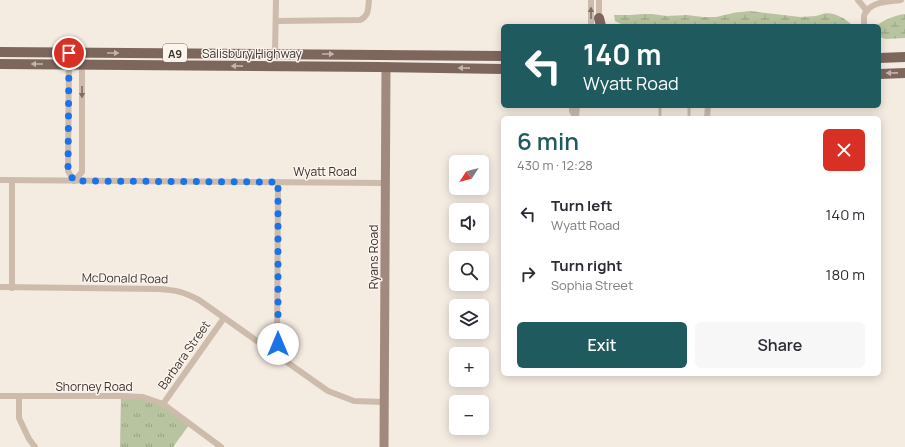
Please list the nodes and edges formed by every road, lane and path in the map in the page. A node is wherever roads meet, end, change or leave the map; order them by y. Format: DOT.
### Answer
graph roads {
  1 [pos="276,0"];
  2 [pos="369,0"];
  3 [pos="591,0"];
  4 [pos="600,0"];
  5 [pos="858,0"];
  6 [pos="901,0"];
  7 [pos="867,11"];
  8 [pos="276,20"];
  9 [pos="600,23"];
  10 [pos="591,24"];
  11 [pos="864,24"];
  12 [pos="0,52"];
  13 [pos="69,53"];
  14 [pos="82,53"];
  15 [pos="275,54"];
  16 [pos="387,54"];
  17 [pos="501,56"];
  18 [pos="881,58"];
  19 [pos="905,58"];
  20 [pos="0,64"];
  21 [pos="881,64"];
  22 [pos="905,64"];
  23 [pos="69,65"];
  24 [pos="82,65"];
  25 [pos="276,66"];
  26 [pos="386,67"];
  27 [pos="501,69"];
  28 [pos="905,73"];
  29 [pos="881,74"];
  30 [pos="0,180"];
  31 [pos="12,180"];
  32 [pos="74,181"];
  33 [pos="278,182"];
  34 [pos="385,183"];
  35 [pos="0,288"];
  36 [pos="12,288"];
  37 [pos="224,318"];
  38 [pos="274,353"];
  39 [pos="0,396"];
  40 [pos="19,396"];
  41 [pos="384,402"];
  42 [pos="163,404"];
  43 [pos="35,447"];
  44 [pos="221,447"];
  45 [pos="384,447"];
  1 -- 8 [label="street"];
  2 -- 8 [label="street"];
  10 -- 3 [label="street, one-way"];
  4 -- 9 [label="street"];
  5 -- 7 [label="street"];
  6 -- 7 [label="street"];
  7 -- 11 [label="street"];
  8 -- 15 [label="street"];
  12 -- 13 [label="main road, Salisbury Highway / A9"];
  13 -- 14 [label="main road, Salisbury Highway / A9"];
  13 -- 23 [label="street"];
  14 -- 15 [label="main road, Salisbury Highway / A9, one-way"];
  14 -- 24 [label="street"];
  15 -- 16 [label="main road, Salisbury Highway / A9, one-way"];
  15 -- 25 [label="main road"];
  16 -- 17 [label="main road, Salisbury Highway / A9"];
  16 -- 26 [label="main road"];
  18 -- 19 [label="main road"];
  23 -- 20 [label="main road, Salisbury Highway / A9, one-way"];
  21 -- 22 [label="main road"];
  23 -- 24 [label="main road, Salisbury Highway / A9"];
  23 -- 32 [label="street"];
  25 -- 24 [label="main road, Salisbury Highway / A9, one-way"];
  24 -- 32 [label="street, one-way"];
  25 -- 26 [label="main road, Salisbury Highway / A9"];
  27 -- 26 [label="main road, Salisbury Highway / A9, one-way"];
  26 -- 34 [label="street, Ryans Road"];
  28 -- 29 [label="main road, one-way"];
  30 -- 31 [label="street, Wyatt Road"];
  31 -- 32 [label="street, Wyatt Road"];
  31 -- 36 [label="street"];
  32 -- 33 [label="street, Wyatt Road"];
  33 -- 34 [label="street, Wyatt Road"];
  33 -- 38 [label="street"];
  34 -- 41 [label="street, Ryans Road"];
  35 -- 36 [label="street, McDonald Road"];
  36 -- 37 [label="street, McDonald Road"];
  37 -- 38 [label="street, McDonald Road"];
  37 -- 42 [label="street, Barbara Street"];
  38 -- 41 [label="street, McDonald Road"];
  39 -- 40 [label="street, Shorney Road"];
  40 -- 42 [label="street, Shorney Road"];
  40 -- 43 [label="street"];
  41 -- 45 [label="street, Ryans Road"];
  42 -- 44 [label="street, Shorney Road"];
}
